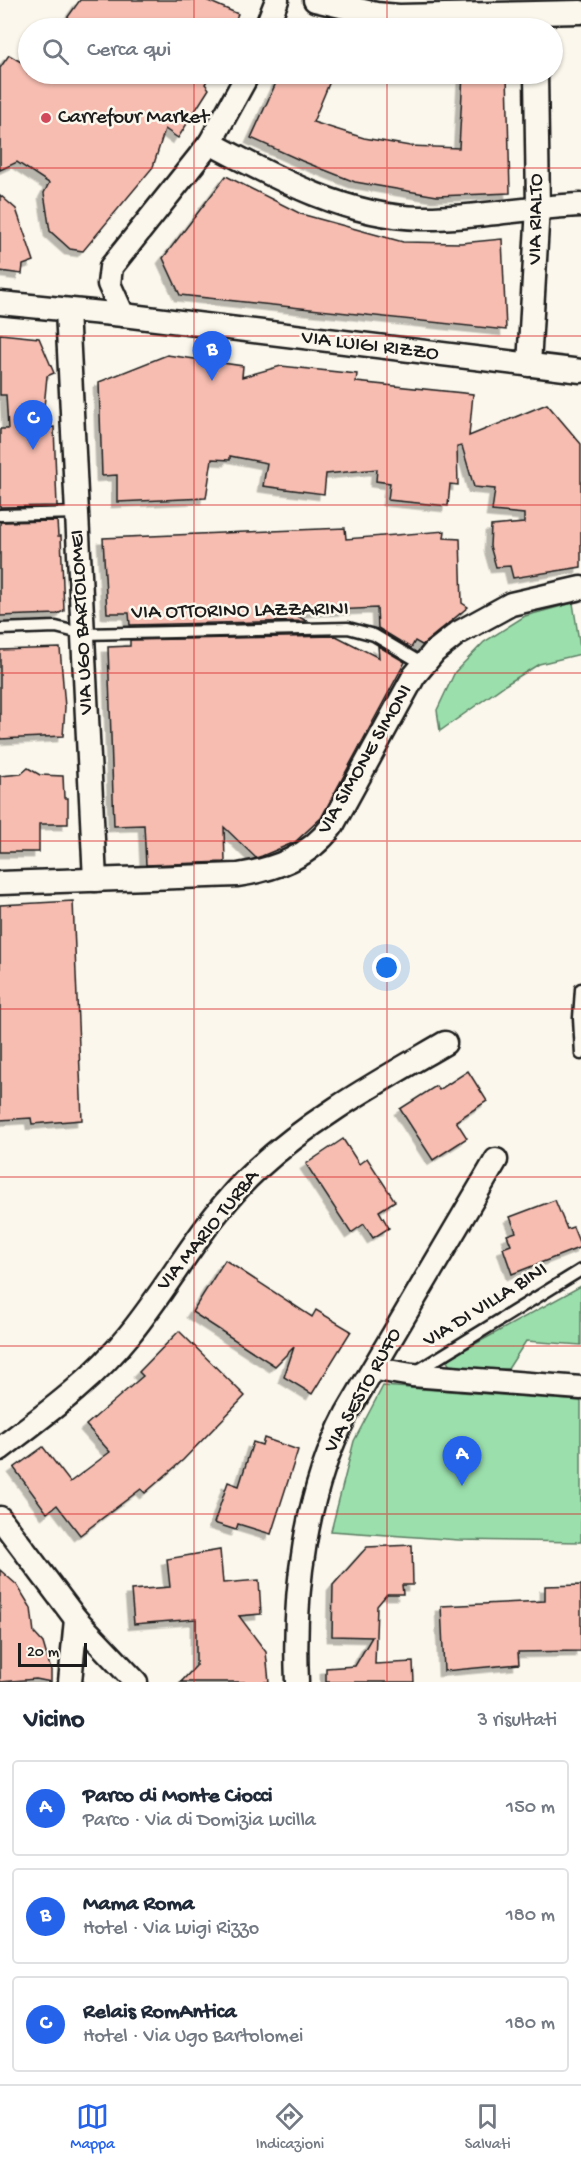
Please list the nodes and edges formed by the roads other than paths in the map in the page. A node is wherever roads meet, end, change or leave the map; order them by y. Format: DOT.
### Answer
graph roads {
  1 [pos="277,0"];
  2 [pos="315,0"];
  3 [pos="581,12"];
  4 [pos="535,13"];
  5 [pos="270,18"];
  6 [pos="242,84"];
  7 [pos="536,84"];
  8 [pos="210,143"];
  9 [pos="581,205"];
  10 [pos="538,207"];
  11 [pos="0,303"];
  12 [pos="60,309"];
  13 [pos="123,315"];
  14 [pos="529,365"];
  15 [pos="581,371"];
  16 [pos="78,513"];
  17 [pos="0,515"];
  18 [pos="581,588"];
  19 [pos="0,629"];
  20 [pos="84,634"];
  21 [pos="423,664"];
  22 [pos="95,880"];
  23 [pos="0,883"];
  24 [pos="581,989"];
  25 [pos="445,1043"];
  26 [pos="581,1054"];
  27 [pos="496,1160"];
  28 [pos="581,1270"];
  29 [pos="376,1369"];
  30 [pos="412,1375"];
  31 [pos="581,1388"];
  32 [pos="0,1449"];
  33 [pos="0,1518"];
  34 [pos="76,1619"];
  35 [pos="70,1682"];
  36 [pos="136,1682"];
  37 [pos="297,1682"];
  1 -- 5 [label="street"];
  2 -- 4 [label="street"];
  3 -- 4 [label="street"];
  6 -- 8 [label="street"];
  7 -- 10 [label="street, VIA RIALTO"];
  8 -- 10 [label="street"];
  8 -- 13 [label="street"];
  9 -- 10 [label="street"];
  10 -- 14 [label="street, VIA RIALTO"];
  11 -- 12 [label="street"];
  12 -- 13 [label="street, VIA LUIGI RIZZO"];
  12 -- 16 [label="street, VIA UGO BARTOLOMEI"];
  13 -- 14 [label="street, VIA LUIGI RIZZO"];
  14 -- 15 [label="street, VIA LUIGI RIZZO"];
  16 -- 17 [label="lane"];
  16 -- 20 [label="street, VIA UGO BARTOLOMEI"];
  18 -- 21 [label="street, VIA SIMONE SIMONI"];
  19 -- 20 [label="lane, VIA OTTORINO LAZZARINI"];
  20 -- 21 [label="lane, VIA OTTORINO LAZZARINI"];
  20 -- 22 [label="street, VIA UGO BARTOLOMEI"];
  21 -- 22 [label="street, VIA SIMONE SIMONI"];
  22 -- 23 [label="street, VIA SIMONE SIMONI"];
  24 -- 26 [label="lane"];
  25 -- 32 [label="street, VIA MARIO TURBA"];
  27 -- 29 [label="street, VIA SESTO RUFO"];
  28 -- 30 [label="lane, VIA DI VILLA BINI"];
  29 -- 30 [label="street"];
  29 -- 37 [label="street, VIA SESTO RUFO"];
  30 -- 31 [label="street"];
  33 -- 34 [label="street"];
  34 -- 35 [label="street"];
  34 -- 36 [label="street"];
}
